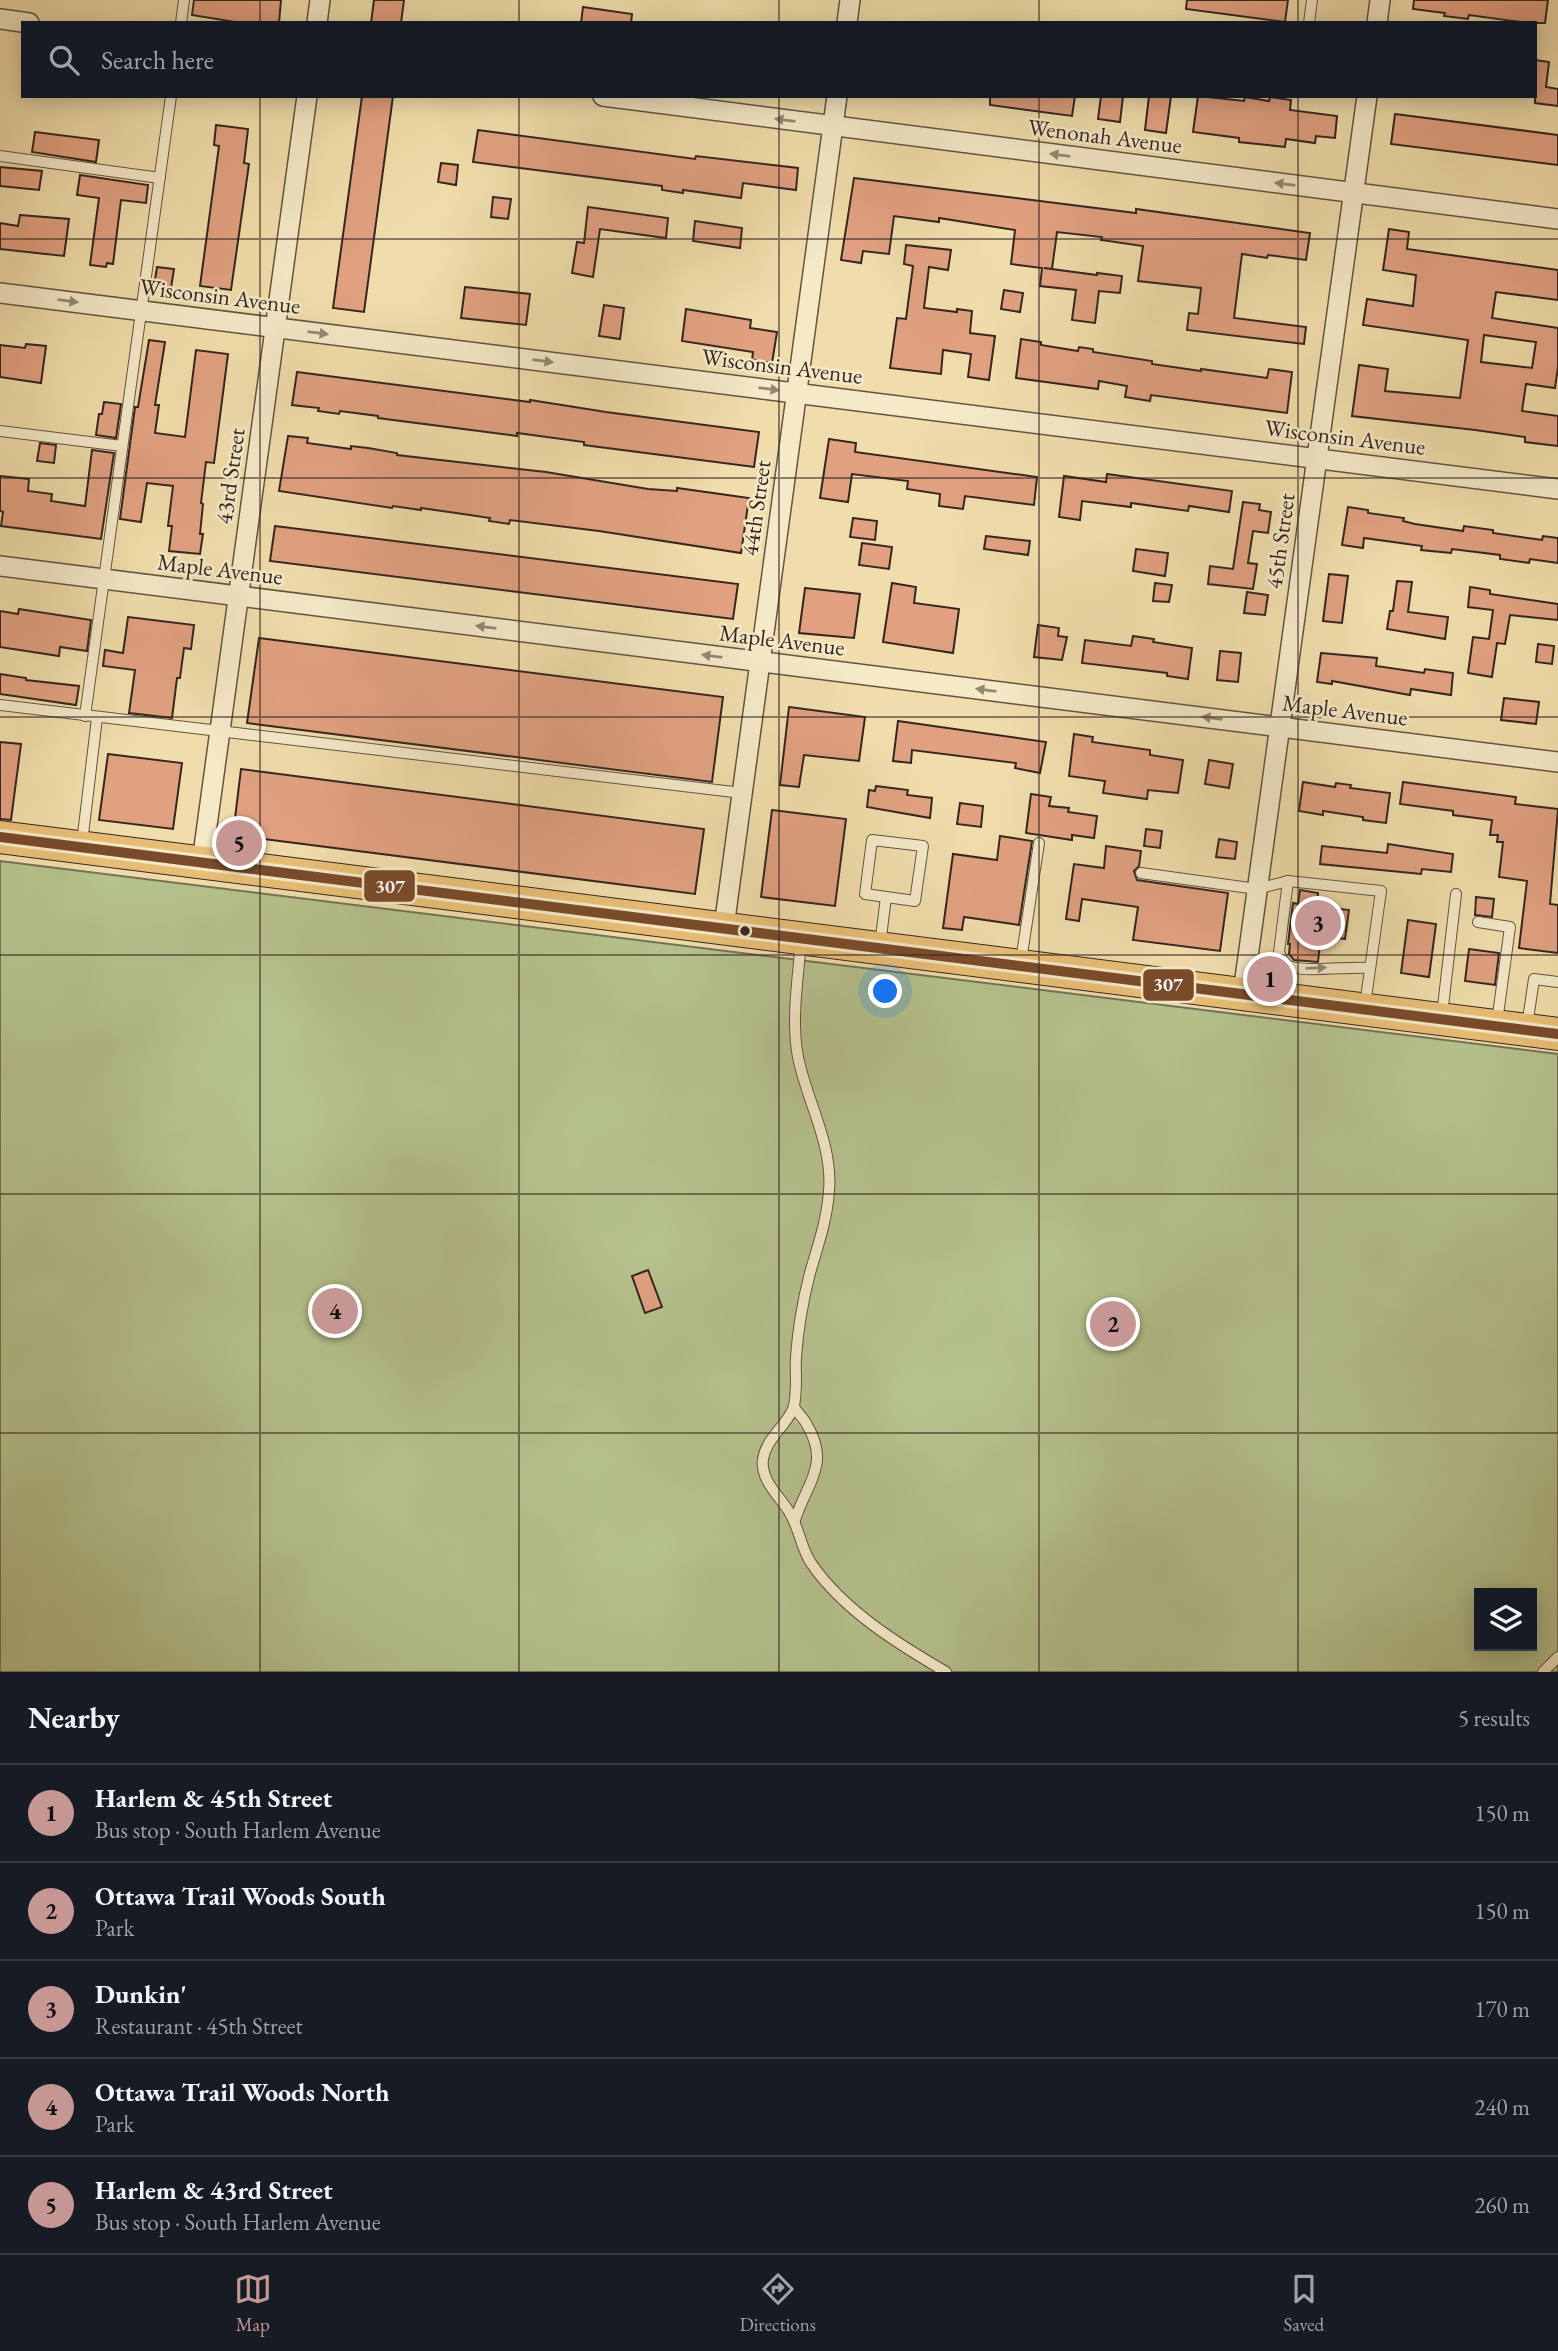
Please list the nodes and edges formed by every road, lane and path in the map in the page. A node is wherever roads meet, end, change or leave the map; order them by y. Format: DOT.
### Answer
graph roads {
  1 [pos="184,0"];
  2 [pos="320,0"];
  3 [pos="850,0"];
  4 [pos="1312,0"];
  5 [pos="1380,0"];
  6 [pos="0,19"];
  7 [pos="181,21"];
  8 [pos="317,21"];
  9 [pos="847,21"];
  10 [pos="1309,21"];
  11 [pos="1377,21"];
  12 [pos="21,22"];
  13 [pos="171,98"];
  14 [pos="307,98"];
  15 [pos="618,98"];
  16 [pos="837,98"];
  17 [pos="1367,98"];
  18 [pos="833,126"];
  19 [pos="0,156"];
  20 [pos="160,178"];
  21 [pos="1353,192"];
  22 [pos="1558,219"];
  23 [pos="0,293"];
  24 [pos="141,310"];
  25 [pos="275,327"];
  26 [pos="797,393"];
  27 [pos="0,431"];
  28 [pos="122,446"];
  29 [pos="1317,458"];
  30 [pos="1558,489"];
  31 [pos="0,566"];
  32 [pos="104,579"];
  33 [pos="239,596"];
  34 [pos="760,662"];
  35 [pos="0,705"];
  36 [pos="85,716"];
  37 [pos="97,718"];
  38 [pos="1280,727"];
  39 [pos="220,732"];
  40 [pos="1558,762"];
  41 [pos="742,793"];
  42 [pos="0,837"];
  43 [pos="1039,843"];
  44 [pos="82,848"];
  45 [pos="202,863"];
  46 [pos="1141,873"];
  47 [pos="1288,881"];
  48 [pos="1257,889"];
  49 [pos="1457,894"];
  50 [pos="886,897"];
  51 [pos="1478,922"];
  52 [pos="724,927"];
  53 [pos="802,937"];
  54 [pos="880,947"];
  55 [pos="1021,965"];
  56 [pos="1370,968"];
  57 [pos="1558,982"];
  58 [pos="1243,993"];
  59 [pos="1365,1009"];
  60 [pos="1441,1018"];
  61 [pos="1512,1028"];
  62 [pos="1558,1034"];
  63 [pos="794,1407"];
  64 [pos="794,1520"];
  65 [pos="1558,1657"];
  66 [pos="946,1672"];
  67 [pos="1543,1672"];
  1 -- 7 [label="lane"];
  2 -- 8 [label="street"];
  3 -- 9 [label="street"];
  4 -- 10 [label="lane"];
  5 -- 11 [label="street"];
  6 -- 12 [label="street"];
  13 -- 20 [label="lane"];
  14 -- 25 [label="street, 43rd Street"];
  18 -- 15 [label="street, Wenonah Avenue, one-way"];
  16 -- 18 [label="street, 44th Street"];
  17 -- 21 [label="street, 45th Street"];
  21 -- 18 [label="street, Wenonah Avenue, one-way"];
  18 -- 26 [label="street, 44th Street"];
  19 -- 20 [label="lane"];
  20 -- 24 [label="lane"];
  21 -- 22 [label="street, Wenonah Avenue"];
  21 -- 29 [label="street, 45th Street"];
  23 -- 24 [label="street, Wisconsin Avenue, one-way"];
  24 -- 25 [label="street, Wisconsin Avenue"];
  24 -- 28 [label="lane"];
  25 -- 26 [label="street, Wisconsin Avenue, one-way"];
  25 -- 33 [label="street, 43rd Street"];
  26 -- 29 [label="street, Wisconsin Avenue"];
  26 -- 34 [label="street, 44th Street"];
  27 -- 28 [label="lane"];
  28 -- 32 [label="lane"];
  29 -- 30 [label="street, Wisconsin Avenue"];
  29 -- 38 [label="street, 45th Street"];
  31 -- 32 [label="street, Maple Avenue"];
  32 -- 33 [label="street, Maple Avenue"];
  32 -- 36 [label="lane"];
  34 -- 33 [label="street, Maple Avenue, one-way"];
  33 -- 39 [label="street, 43rd Street"];
  38 -- 34 [label="street, Maple Avenue, one-way"];
  34 -- 41 [label="street, 44th Street"];
  35 -- 36 [label="lane"];
  36 -- 37 [label="lane"];
  37 -- 39 [label="lane"];
  37 -- 44 [label="lane"];
  38 -- 40 [label="street, Maple Avenue"];
  38 -- 48 [label="street, 45th Street"];
  39 -- 41 [label="lane"];
  39 -- 45 [label="street, 43rd Street"];
  41 -- 52 [label="street, 44th Street"];
  42 -- 44 [label="main road"];
  43 -- 55 [label="lane"];
  44 -- 45 [label="main road"];
  45 -- 52 [label="main road"];
  46 -- 48 [label="lane"];
  47 -- 48 [label="lane"];
  47 -- 56 [label="lane, one-way"];
  47 -- 56 [label="lane"];
  48 -- 58 [label="street, 45th Street"];
  49 -- 60 [label="lane"];
  50 -- 50 [label="lane"];
  50 -- 54 [label="lane"];
  51 -- 61 [label="lane"];
  52 -- 53 [label="main road"];
  53 -- 54 [label="main road"];
  53 -- 63 [label="lane"];
  54 -- 55 [label="main road"];
  55 -- 58 [label="main road"];
  56 -- 59 [label="lane"];
  57 -- 61 [label="lane"];
  58 -- 59 [label="main road"];
  59 -- 60 [label="main road"];
  60 -- 61 [label="main road"];
  61 -- 62 [label="main road"];
  63 -- 64 [label="lane"];
  63 -- 64 [label="lane"];
  64 -- 66 [label="lane"];
  65 -- 67 [label="lane"];
}
